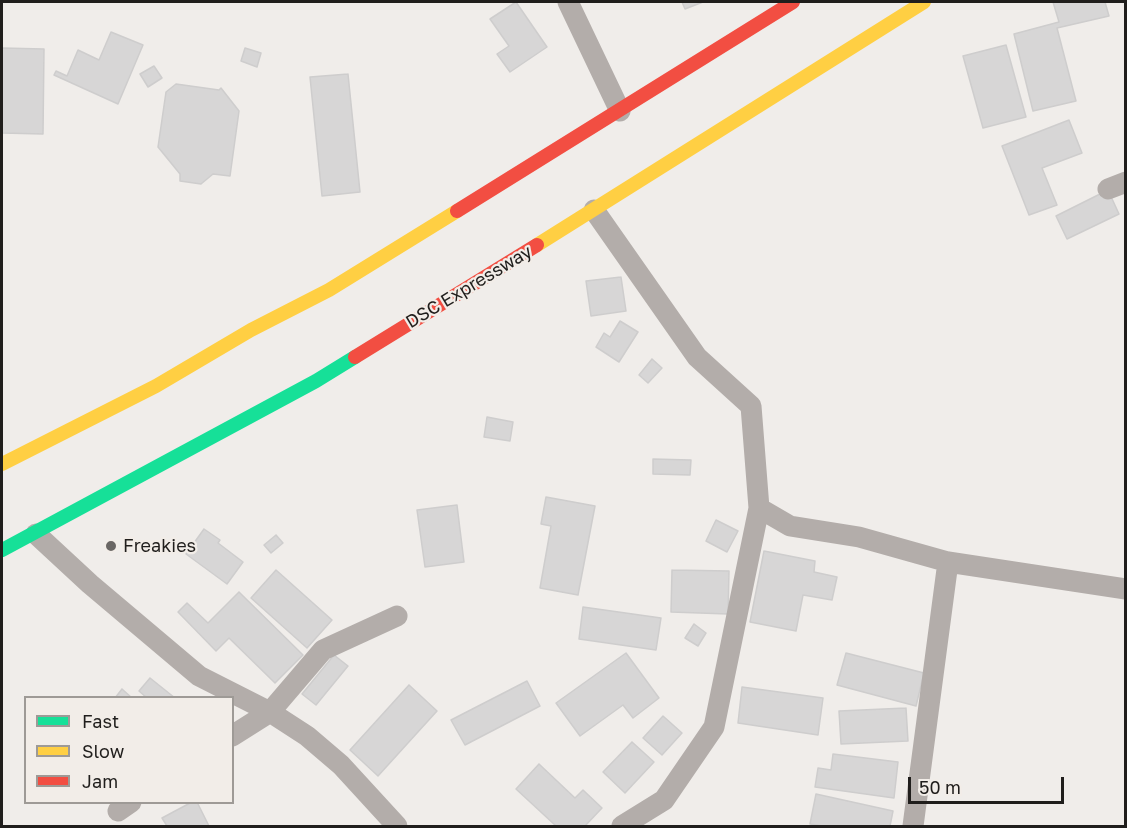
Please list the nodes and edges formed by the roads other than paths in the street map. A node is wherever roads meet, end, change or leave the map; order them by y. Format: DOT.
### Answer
graph roads {
  1 [pos="568,2"];
  2 [pos="793,2"];
  3 [pos="924,2"];
  4 [pos="620,111"];
  5 [pos="594,210"];
  6 [pos="2,464"];
  7 [pos="759,508"];
  8 [pos="36,534"];
  9 [pos="2,550"];
  10 [pos="948,562"];
  11 [pos="1125,589"];
  12 [pos="397,616"];
  13 [pos="270,712"];
  14 [pos="234,735"];
  15 [pos="397,826"];
  16 [pos="622,826"];
  17 [pos="913,826"];
  1 -- 4 [label="street"];
  2 -- 4 [label="main road"];
  3 -- 5 [label="main road, DSC Expressway"];
  4 -- 6 [label="main road"];
  5 -- 7 [label="street"];
  5 -- 8 [label="main road, DSC Expressway"];
  7 -- 10 [label="street"];
  7 -- 16 [label="street"];
  8 -- 9 [label="main road, DSC Expressway"];
  8 -- 13 [label="street"];
  10 -- 11 [label="street"];
  10 -- 17 [label="street"];
  12 -- 13 [label="street"];
  13 -- 14 [label="street"];
  13 -- 15 [label="street"];
}
